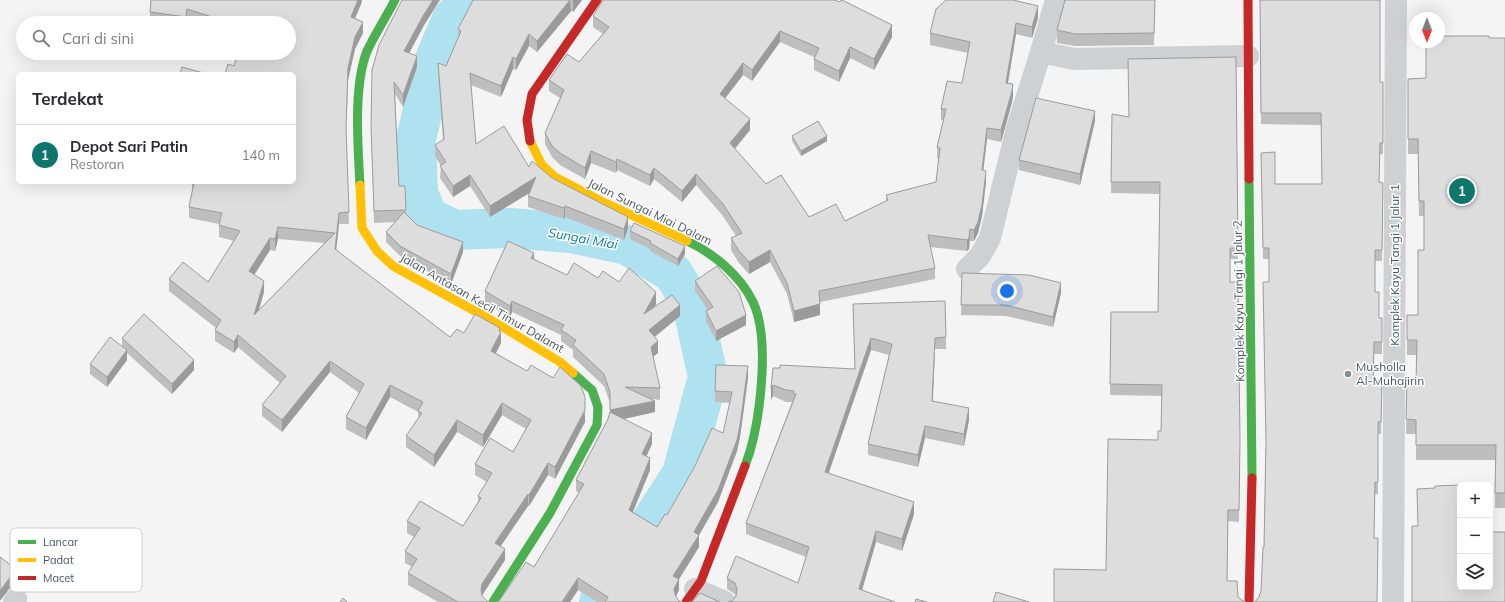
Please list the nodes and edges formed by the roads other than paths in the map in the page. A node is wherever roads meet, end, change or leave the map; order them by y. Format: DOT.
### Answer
graph roads {
  1 [pos="395,0"];
  2 [pos="597,0"];
  3 [pos="1056,0"];
  4 [pos="1248,0"];
  5 [pos="1396,0"];
  6 [pos="1042,52"];
  7 [pos="1248,56"];
  8 [pos="967,269"];
  9 [pos="690,596"];
  10 [pos="492,602"];
  11 [pos="725,602"];
  12 [pos="1249,602"];
  13 [pos="1393,602"];
  1 -- 10 [label="street, Jalan Antasan Kecil Timur Dalamt"];
  2 -- 9 [label="street, Jalan Sungai Miai Dalam"];
  3 -- 6 [label="street"];
  4 -- 7 [label="street, Komplek Kayu Tangi 1 Jalur 2"];
  5 -- 13 [label="street, Komplek Kayu Tangi 1 Jalur 1"];
  6 -- 7 [label="street"];
  6 -- 8 [label="street"];
  7 -- 12 [label="street, Komplek Kayu Tangi 1 Jalur 2"];
  9 -- 11 [label="street"];
}
